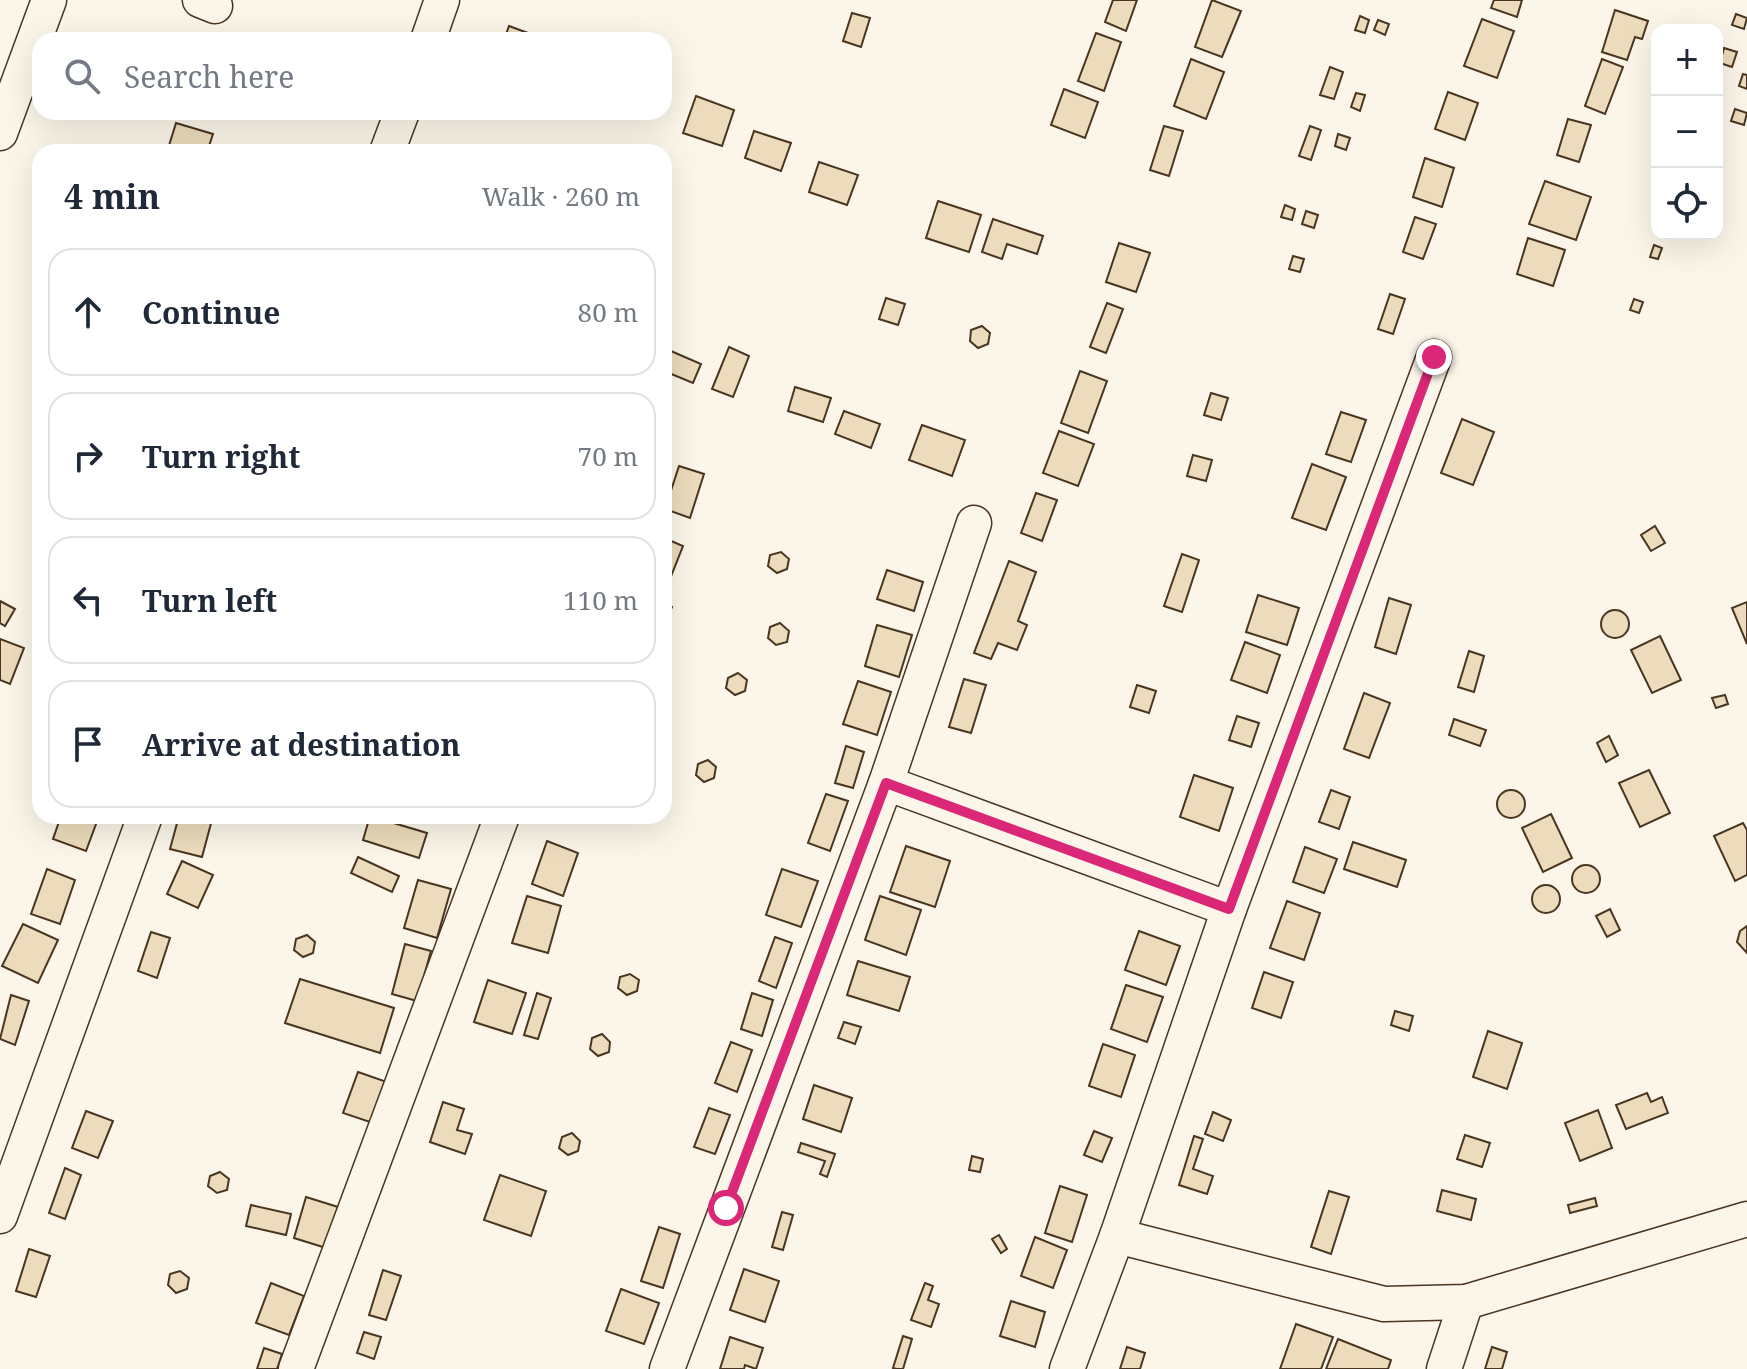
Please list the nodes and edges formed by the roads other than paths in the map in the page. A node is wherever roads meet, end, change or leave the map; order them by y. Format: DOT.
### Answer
graph roads {
  1 [pos="49,0"];
  2 [pos="442,0"];
  3 [pos="37,32"];
  4 [pos="431,32"];
  5 [pos="32,46"];
  6 [pos="399,120"];
  7 [pos="0,133"];
  8 [pos="390,144"];
  9 [pos="1434,357"];
  10 [pos="974,523"];
  11 [pos="886,783"];
  12 [pos="142,824"];
  13 [pos="499,824"];
  14 [pos="1229,909"];
  15 [pos="0,1216"];
  16 [pos="1747,1219"];
  17 [pos="1117,1236"];
  18 [pos="1466,1302"];
  19 [pos="296,1369"];
  20 [pos="667,1369"];
  21 [pos="1067,1369"];
  22 [pos="1444,1369"];
  1 -- 3 [label="street"];
  2 -- 4 [label="street"];
  5 -- 7 [label="street"];
  6 -- 8 [label="street"];
  9 -- 14 [label="street"];
  10 -- 11 [label="street"];
  11 -- 14 [label="street"];
  11 -- 20 [label="street"];
  12 -- 15 [label="street"];
  13 -- 19 [label="street"];
  14 -- 17 [label="street"];
  16 -- 18 [label="street"];
  17 -- 18 [label="street"];
  17 -- 21 [label="street"];
  18 -- 22 [label="street"];
}
